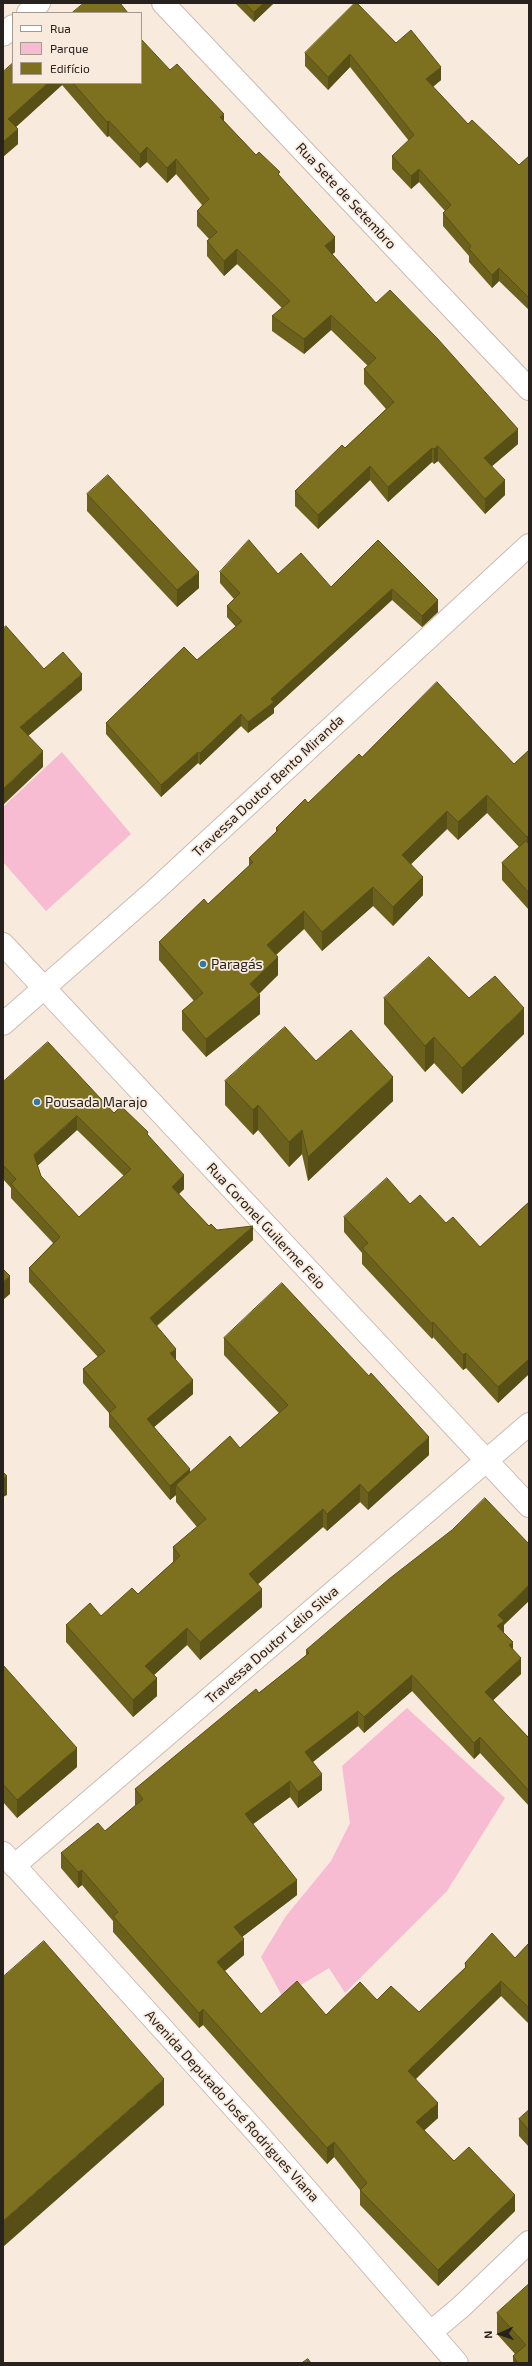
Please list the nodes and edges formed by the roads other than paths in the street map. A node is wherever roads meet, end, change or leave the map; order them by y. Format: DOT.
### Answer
graph roads {
  1 [pos="39,3"];
  2 [pos="163,3"];
  3 [pos="29,12"];
  4 [pos="12,27"];
  5 [pos="3,35"];
  6 [pos="529,389"];
  7 [pos="529,545"];
  8 [pos="3,944"];
  9 [pos="42,988"];
  10 [pos="3,1024"];
  11 [pos="529,1424"];
  12 [pos="486,1461"];
  13 [pos="529,1506"];
  14 [pos="9,1859"];
  15 [pos="529,2242"];
  16 [pos="431,2332"];
  17 [pos="457,2363"];
  1 -- 3 [label="street"];
  2 -- 6 [label="street, Rua Sete de Setembro"];
  4 -- 5 [label="street"];
  7 -- 9 [label="street, Travessa Doutor Bento Miranda"];
  8 -- 9 [label="street, Rua Coronel Guilerme Feio"];
  9 -- 10 [label="street, Travessa Doutor Bento Miranda"];
  9 -- 12 [label="street, Rua Coronel Guilerme Feio"];
  11 -- 12 [label="street, Travessa Doutor Lélio Silva"];
  12 -- 13 [label="street, Rua Coronel Guilerme Feio"];
  12 -- 14 [label="street, Travessa Doutor Lélio Silva"];
  14 -- 16 [label="street, Avenida Deputado José Rodrigues Viana"];
  15 -- 16 [label="street"];
  16 -- 17 [label="street, Avenida Deputado José Rodrigues Viana"];
}
